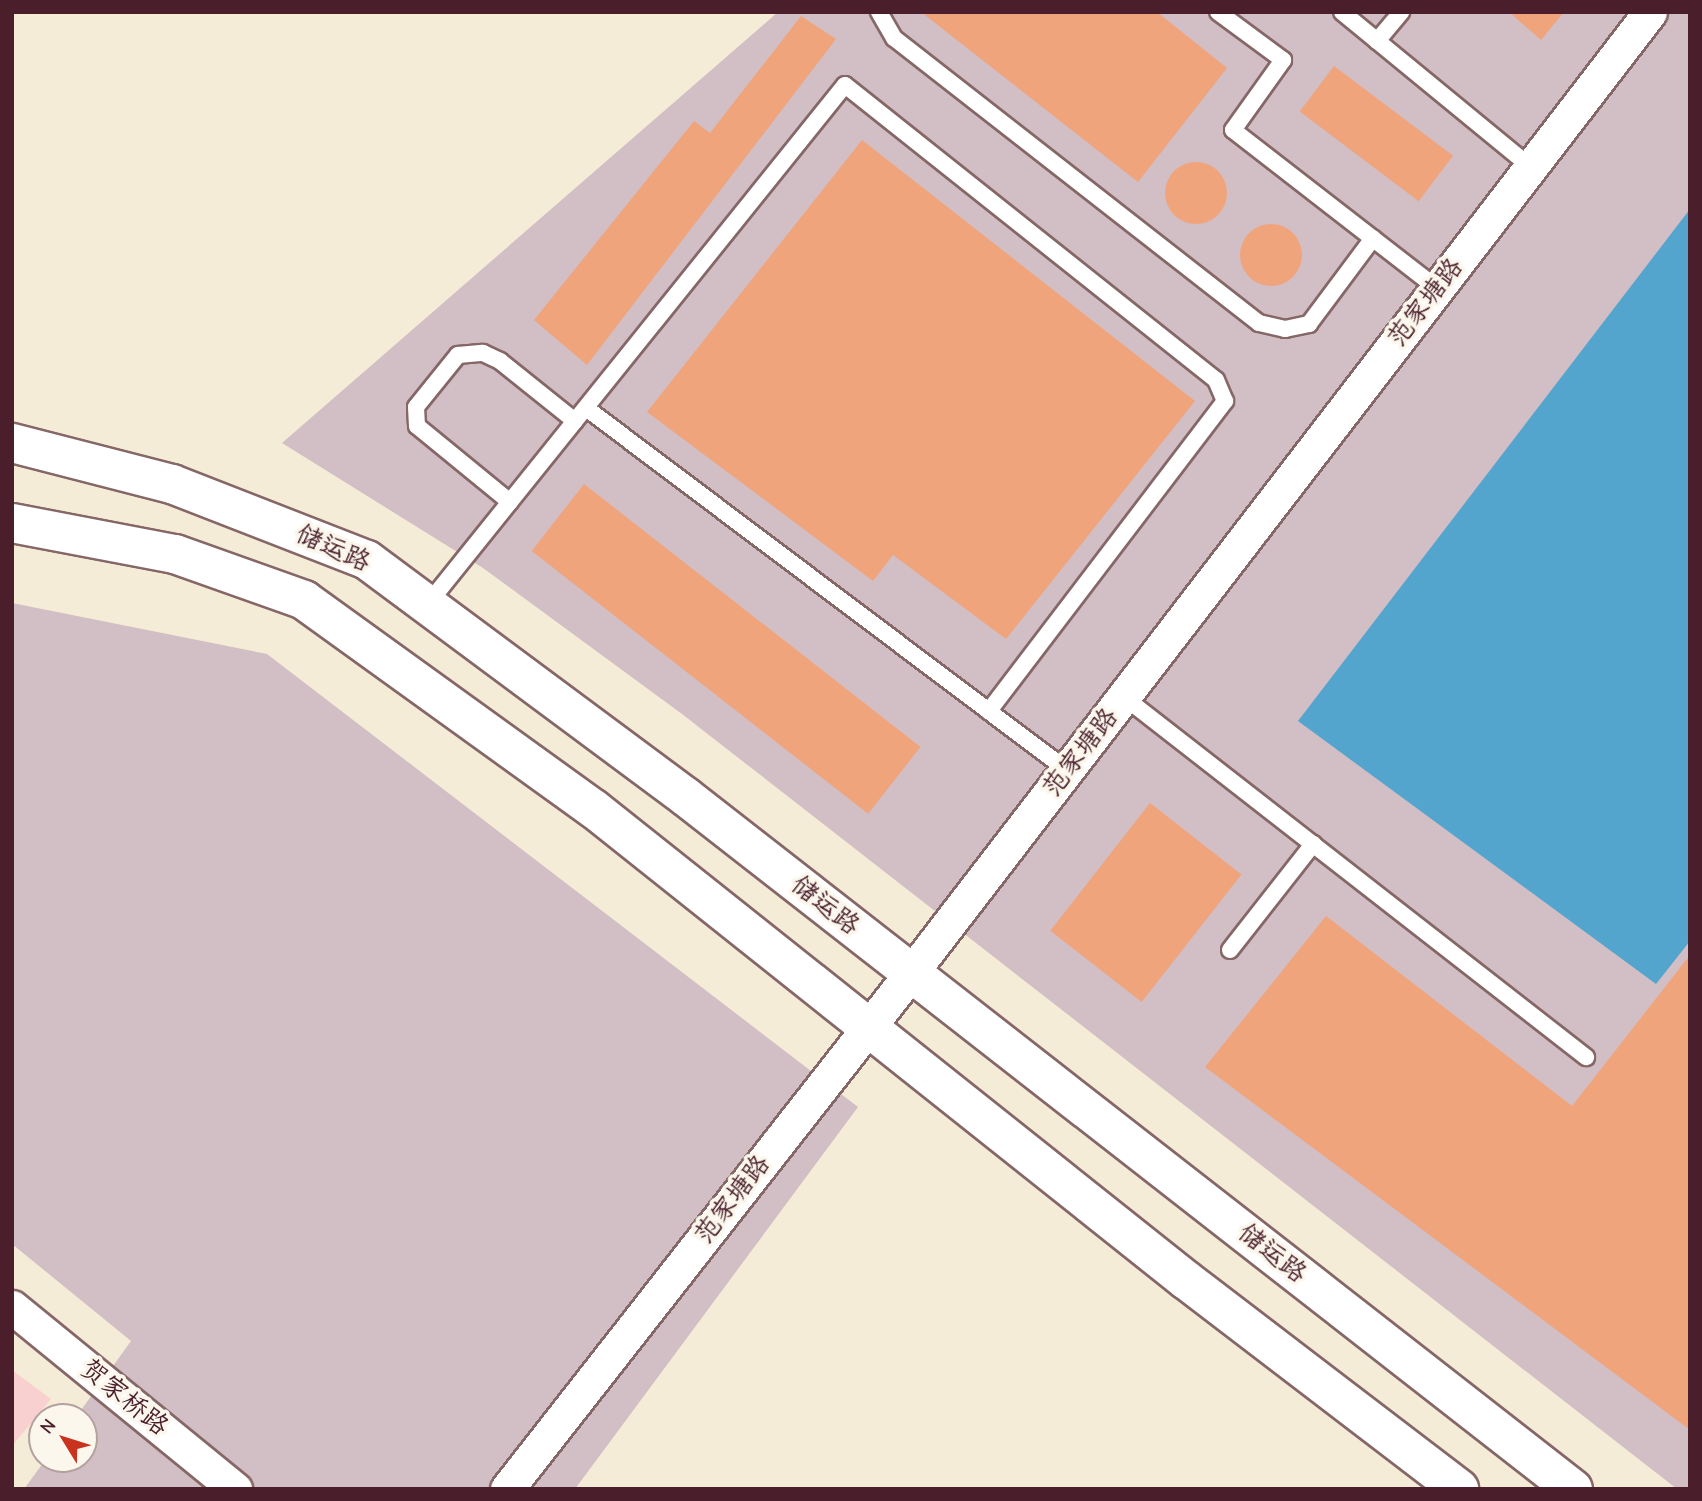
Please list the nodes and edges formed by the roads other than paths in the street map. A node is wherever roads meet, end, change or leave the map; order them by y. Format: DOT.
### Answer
graph roads {
  1 [pos="878,12"];
  2 [pos="1218,12"];
  3 [pos="1342,12"];
  4 [pos="1401,12"];
  5 [pos="1650,12"];
  6 [pos="1377,41"];
  7 [pos="1531,167"];
  8 [pos="1373,238"];
  9 [pos="1437,288"];
  10 [pos="586,408"];
  11 [pos="575,421"];
  12 [pos="12,443"];
  13 [pos="510,502"];
  14 [pos="12,523"];
  15 [pos="427,605"];
  16 [pos="1124,696"];
  17 [pos="989,711"];
  18 [pos="1067,771"];
  19 [pos="1313,844"];
  20 [pos="1230,950"];
  21 [pos="911,973"];
  22 [pos="869,1027"];
  23 [pos="1586,1057"];
  24 [pos="12,1307"];
  25 [pos="1572,1488"];
  26 [pos="235,1489"];
  27 [pos="507,1489"];
  28 [pos="1459,1489"];
  1 -- 8 [label="lane"];
  2 -- 8 [label="lane"];
  3 -- 6 [label="lane"];
  4 -- 6 [label="lane"];
  5 -- 7 [label="street, 范家塘路"];
  6 -- 7 [label="lane"];
  7 -- 9 [label="street, 范家塘路"];
  8 -- 9 [label="lane"];
  9 -- 16 [label="street, 范家塘路"];
  10 -- 11 [label="lane"];
  10 -- 17 [label="lane"];
  10 -- 17 [label="lane"];
  11 -- 13 [label="lane"];
  11 -- 13 [label="lane"];
  12 -- 15 [label="main road, 储运路"];
  13 -- 15 [label="lane"];
  14 -- 22 [label="main road"];
  15 -- 21 [label="main road, 储运路"];
  16 -- 18 [label="street, 范家塘路"];
  16 -- 19 [label="lane"];
  17 -- 18 [label="lane"];
  18 -- 21 [label="street, 范家塘路"];
  19 -- 20 [label="lane"];
  19 -- 23 [label="lane"];
  21 -- 22 [label="street, 范家塘路"];
  21 -- 25 [label="main road, 储运路"];
  22 -- 27 [label="street, 范家塘路"];
  22 -- 28 [label="main road"];
  24 -- 26 [label="street, 贺家桥路"];
}
